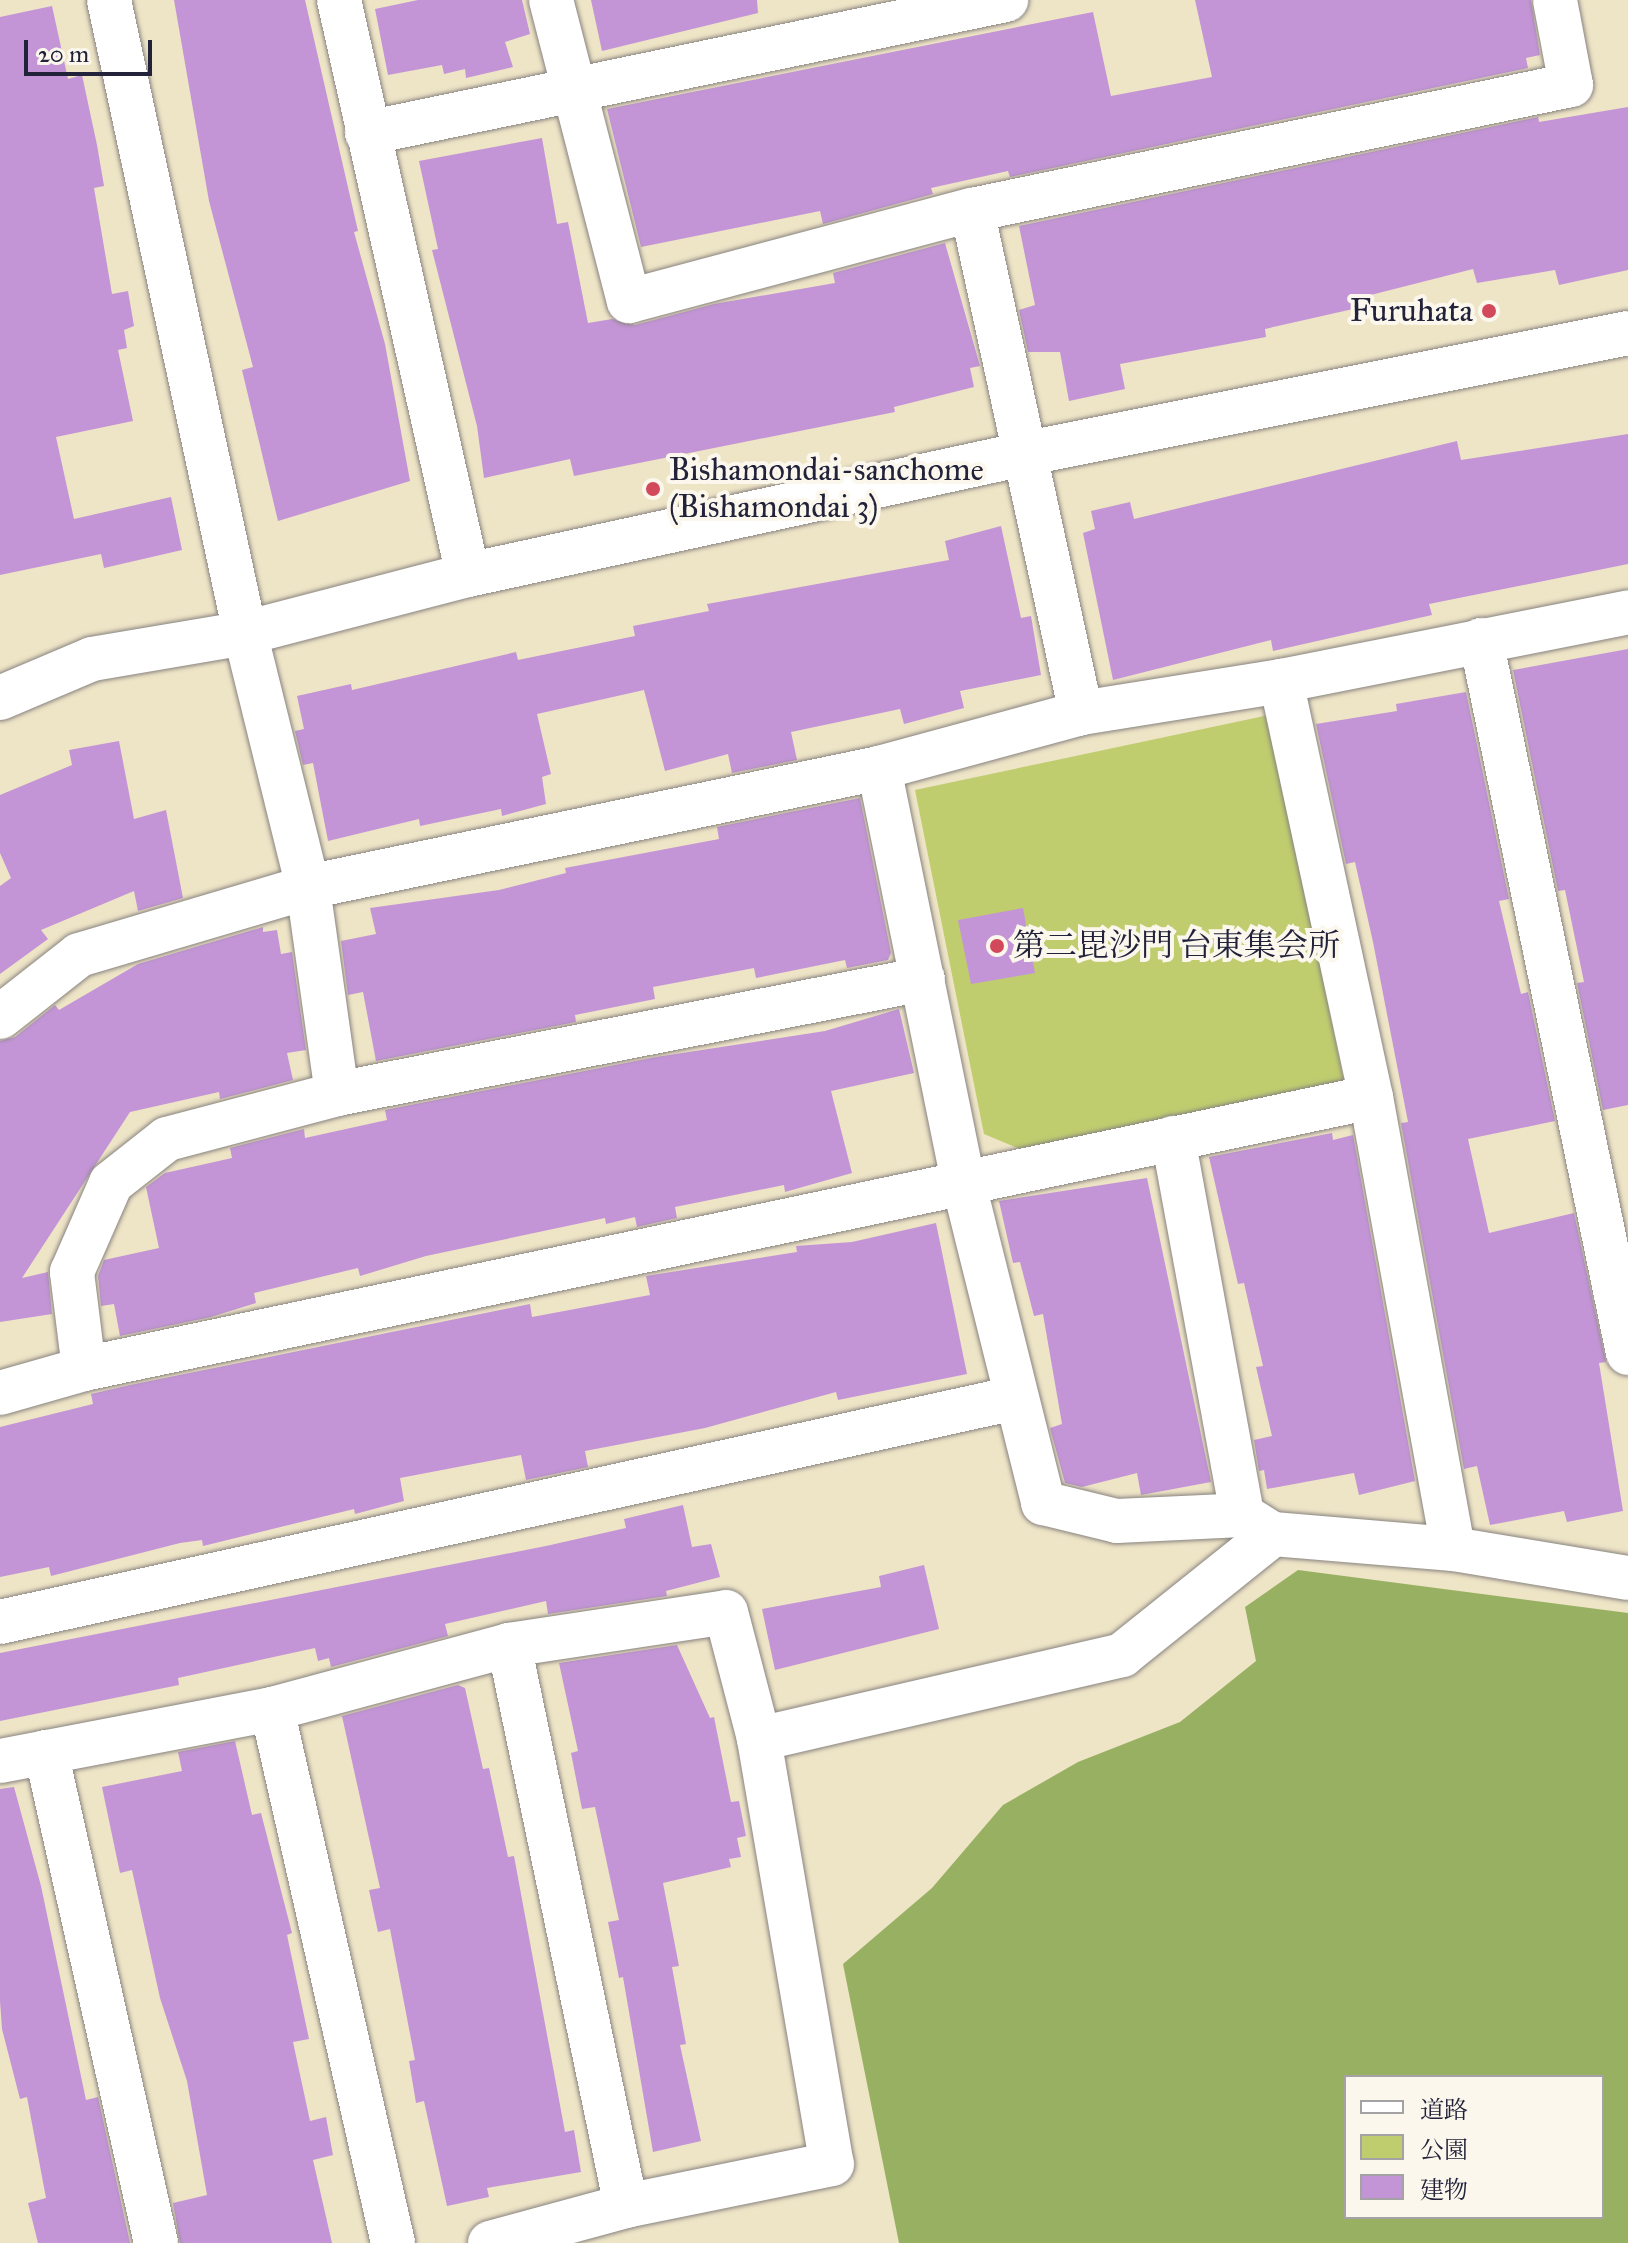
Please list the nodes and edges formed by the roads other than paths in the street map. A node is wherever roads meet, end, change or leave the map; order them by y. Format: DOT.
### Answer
graph roads {
  1 [pos="109,0"];
  2 [pos="339,0"];
  3 [pos="551,0"];
  4 [pos="1006,0"];
  5 [pos="1555,0"];
  6 [pos="571,88"];
  7 [pos="367,133"];
  8 [pos="972,210"];
  9 [pos="1628,333"];
  10 [pos="1028,453"];
  11 [pos="468,575"];
  12 [pos="1628,612"];
  13 [pos="245,633"];
  14 [pos="1481,640"];
  15 [pos="1281,681"];
  16 [pos="0,698"];
  17 [pos="1081,713"];
  18 [pos="879,768"];
  19 [pos="308,887"];
  20 [pos="923,979"];
  21 [pos="0,1017"];
  22 [pos="337,1094"];
  23 [pos="1371,1097"];
  24 [pos="1173,1138"];
  25 [pos="963,1181"];
  26 [pos="1628,1353"];
  27 [pos="84,1369"];
  28 [pos="0,1393"];
  29 [pos="1015,1398"];
  30 [pos="1258,1524"];
  31 [pos="1453,1549"];
  32 [pos="1628,1578"];
  33 [pos="0,1622"];
  34 [pos="509,1645"];
  35 [pos="272,1709"];
  36 [pos="759,1739"];
  37 [pos="46,1752"];
  38 [pos="0,1761"];
  39 [pos="626,2206"];
  40 [pos="562,2235"];
  41 [pos="156,2243"];
  42 [pos="393,2243"];
  43 [pos="490,2243"];
  1 -- 13 [label="street"];
  2 -- 7 [label="street"];
  3 -- 6 [label="street"];
  4 -- 6 [label="street"];
  5 -- 8 [label="street"];
  6 -- 7 [label="street"];
  6 -- 8 [label="street"];
  7 -- 11 [label="street"];
  8 -- 10 [label="street"];
  9 -- 10 [label="street"];
  10 -- 11 [label="street"];
  10 -- 17 [label="street"];
  11 -- 13 [label="street"];
  12 -- 14 [label="street"];
  13 -- 16 [label="street"];
  13 -- 19 [label="street"];
  14 -- 15 [label="street"];
  14 -- 26 [label="street"];
  15 -- 17 [label="street"];
  15 -- 23 [label="street"];
  17 -- 18 [label="street"];
  18 -- 19 [label="street"];
  18 -- 20 [label="street"];
  19 -- 21 [label="street"];
  19 -- 22 [label="street"];
  20 -- 22 [label="street"];
  20 -- 25 [label="street"];
  22 -- 27 [label="street"];
  23 -- 24 [label="street"];
  23 -- 31 [label="street"];
  24 -- 25 [label="street"];
  24 -- 30 [label="street"];
  25 -- 27 [label="street"];
  25 -- 29 [label="street"];
  27 -- 28 [label="street"];
  29 -- 30 [label="street"];
  29 -- 33 [label="street"];
  30 -- 31 [label="street"];
  30 -- 36 [label="street"];
  31 -- 32 [label="street"];
  34 -- 35 [label="street"];
  34 -- 36 [label="street"];
  34 -- 39 [label="street"];
  35 -- 37 [label="street"];
  35 -- 42 [label="street"];
  36 -- 39 [label="street"];
  37 -- 38 [label="street"];
  37 -- 41 [label="street"];
  39 -- 40 [label="street"];
  40 -- 43 [label="street"];
}
